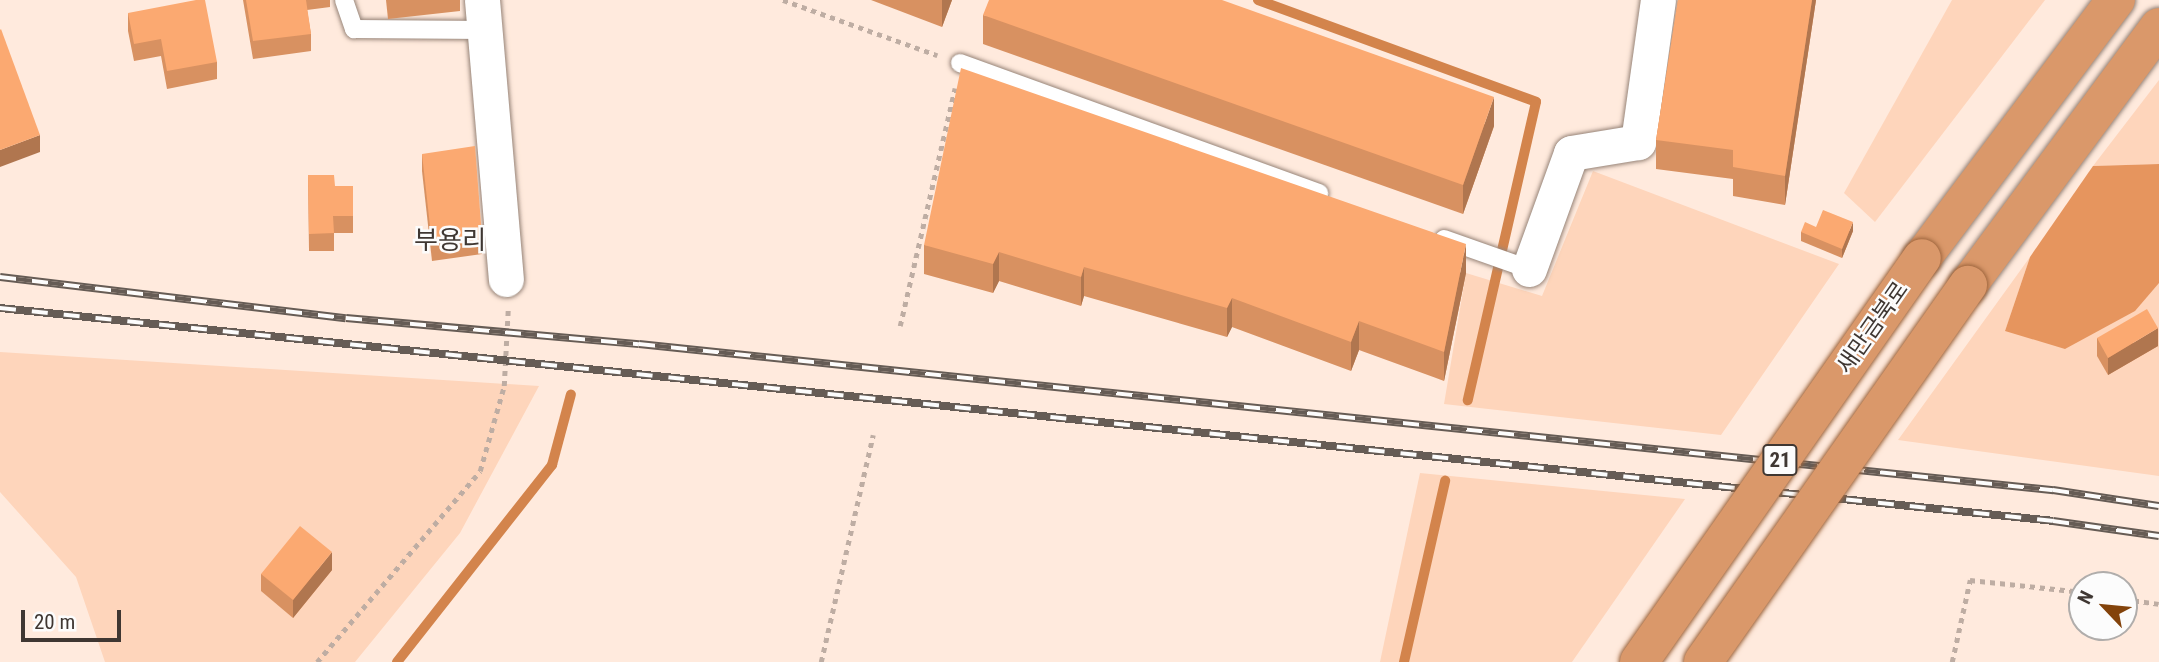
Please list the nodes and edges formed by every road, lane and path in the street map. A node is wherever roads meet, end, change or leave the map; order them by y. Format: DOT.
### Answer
graph roads {
  1 [pos="344,0"];
  2 [pos="783,0"];
  3 [pos="1658,0"];
  4 [pos="2116,0"];
  5 [pos="483,15"];
  6 [pos="2159,27"];
  7 [pos="960,63"];
  8 [pos="1339,201"];
  9 [pos="1430,234"];
  10 [pos="1521,267"];
  11 [pos="506,279"];
  12 [pos="900,326"];
  13 [pos="873,435"];
  14 [pos="2068,590"];
  15 [pos="2138,601"];
  16 [pos="2159,604"];
  17 [pos="317,662"];
  18 [pos="821,662"];
  19 [pos="1639,662"];
  20 [pos="1703,662"];
  21 [pos="1952,662"];
  1 -- 5 [label="lane"];
  2 -- 7 [label="path"];
  3 -- 10 [label="street"];
  4 -- 19 [label="highway, 새만금북로 / 21, bridge"];
  5 -- 11 [label="street"];
  6 -- 20 [label="highway, 21, bridge"];
  7 -- 8 [label="lane"];
  7 -- 12 [label="path"];
  9 -- 10 [label="lane"];
  11 -- 17 [label="path"];
  13 -- 18 [label="path"];
  14 -- 21 [label="path"];
  15 -- 16 [label="path"];
}
